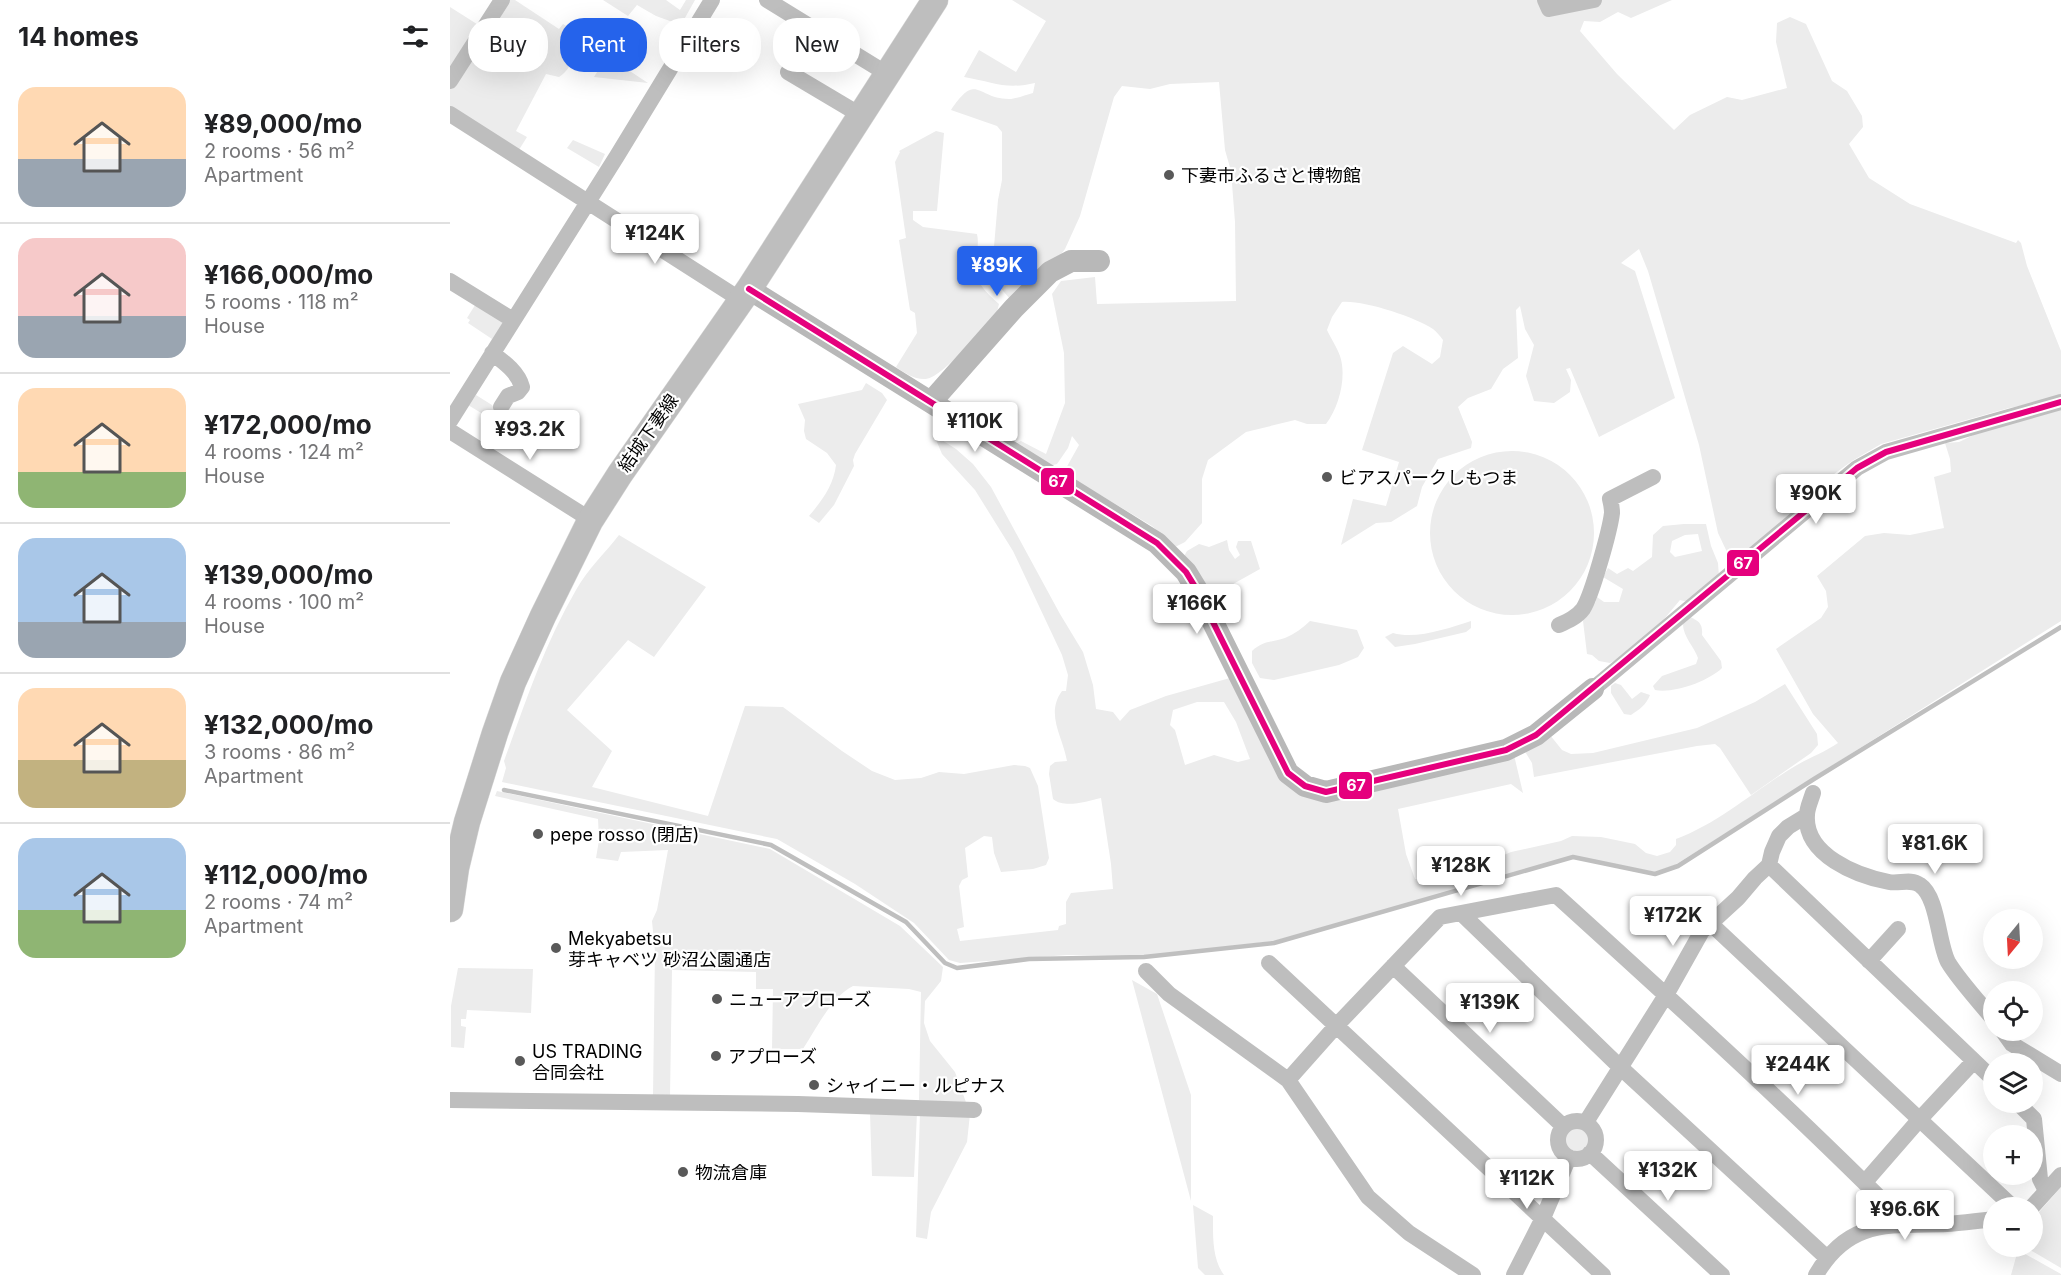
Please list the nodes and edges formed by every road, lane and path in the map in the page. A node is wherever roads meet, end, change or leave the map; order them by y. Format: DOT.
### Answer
graph roads {
  1 [pos="502,0"];
  2 [pos="712,0"];
  3 [pos="767,0"];
  4 [pos="935,0"];
  5 [pos="1545,0"];
  6 [pos="1594,0"];
  7 [pos="788,72"];
  8 [pos="888,75"];
  9 [pos="450,81"];
  10 [pos="450,114"];
  11 [pos="862,116"];
  12 [pos="588,201"];
  13 [pos="1099,261"];
  14 [pos="450,281"];
  15 [pos="745,294"];
  16 [pos="513,320"];
  17 [pos="492,353"];
  18 [pos="931,402"];
  19 [pos="2061,402"];
  20 [pos="501,408"];
  21 [pos="450,421"];
  22 [pos="450,430"];
  23 [pos="1653,477"];
  24 [pos="591,520"];
  25 [pos="1559,625"];
  26 [pos="1593,689"];
  27 [pos="1813,793"];
  28 [pos="1806,816"];
  29 [pos="459,820"];
  30 [pos="1769,865"];
  31 [pos="450,909"];
  32 [pos="1462,914"];
  33 [pos="1710,922"];
  34 [pos="1898,928"];
  35 [pos="1869,961"];
  36 [pos="1269,963"];
  37 [pos="1393,966"];
  38 [pos="1146,971"];
  39 [pos="1666,995"];
  40 [pos="1983,1006"];
  41 [pos="1336,1026"];
  42 [pos="2010,1041"];
  43 [pos="1974,1061"];
  44 [pos="1620,1067"];
  45 [pos="1983,1070"];
  46 [pos="2061,1074"];
  47 [pos="1288,1080"];
  48 [pos="450,1100"];
  49 [pos="974,1110"];
  50 [pos="2028,1113"];
  51 [pos="1919,1120"];
  52 [pos="1586,1122"];
  53 [pos="1563,1126"];
  54 [pos="1590,1154"];
  55 [pos="1569,1157"];
  56 [pos="2061,1175"];
  57 [pos="1865,1182"];
  58 [pos="2046,1191"];
  59 [pos="2002,1197"];
  60 [pos="2041,1197"];
  61 [pos="1543,1218"];
  62 [pos="1983,1220"];
  63 [pos="1906,1224"];
  64 [pos="1826,1257"];
  65 [pos="1473,1275"];
  66 [pos="1514,1275"];
  67 [pos="1603,1275"];
  68 [pos="1722,1275"];
  69 [pos="1816,1275"];
  1 -- 9 [label="street"];
  2 -- 12 [label="street"];
  3 -- 8 [label="street"];
  4 -- 8 [label="main road, 結城下妻線"];
  5 -- 6 [label="street"];
  7 -- 11 [label="street"];
  8 -- 11 [label="main road, 結城下妻線"];
  10 -- 12 [label="street"];
  11 -- 15 [label="main road, 結城下妻線"];
  12 -- 15 [label="street"];
  12 -- 16 [label="street"];
  13 -- 18 [label="street"];
  14 -- 16 [label="street"];
  15 -- 18 [label="street"];
  15 -- 24 [label="main road, 結城下妻線"];
  16 -- 17 [label="street"];
  17 -- 20 [label="street"];
  17 -- 21 [label="street"];
  18 -- 26 [label="street"];
  19 -- 26 [label="street"];
  22 -- 24 [label="street"];
  23 -- 25 [label="street"];
  24 -- 29 [label="main road, 結城下妻線"];
  27 -- 28 [label="street"];
  28 -- 30 [label="street"];
  28 -- 40 [label="street"];
  29 -- 31 [label="main road, 結城下妻線"];
  30 -- 33 [label="street"];
  30 -- 35 [label="street"];
  32 -- 37 [label="street"];
  32 -- 39 [label="street"];
  32 -- 44 [label="street"];
  33 -- 39 [label="street"];
  33 -- 51 [label="street"];
  34 -- 35 [label="street"];
  35 -- 43 [label="street"];
  36 -- 41 [label="street"];
  37 -- 41 [label="street"];
  37 -- 53 [label="street"];
  38 -- 47 [label="street"];
  39 -- 44 [label="street"];
  39 -- 57 [label="street"];
  41 -- 47 [label="street"];
  41 -- 61 [label="street"];
  42 -- 46 [label="street"];
  43 -- 45 [label="street"];
  43 -- 51 [label="street"];
  44 -- 52 [label="street"];
  44 -- 64 [label="street"];
  47 -- 65 [label="street"];
  48 -- 49 [label="street"];
  50 -- 58 [label="street"];
  51 -- 57 [label="street"];
  51 -- 59 [label="street"];
  52 -- 53 [label="street"];
  52 -- 54 [label="street"];
  53 -- 55 [label="street"];
  54 -- 55 [label="street"];
  54 -- 68 [label="street"];
  55 -- 61 [label="street"];
  56 -- 58 [label="street"];
  57 -- 63 [label="street"];
  58 -- 60 [label="street"];
  61 -- 66 [label="street"];
  61 -- 67 [label="street"];
  62 -- 63 [label="street"];
  63 -- 64 [label="street"];
  64 -- 69 [label="street"];
}
